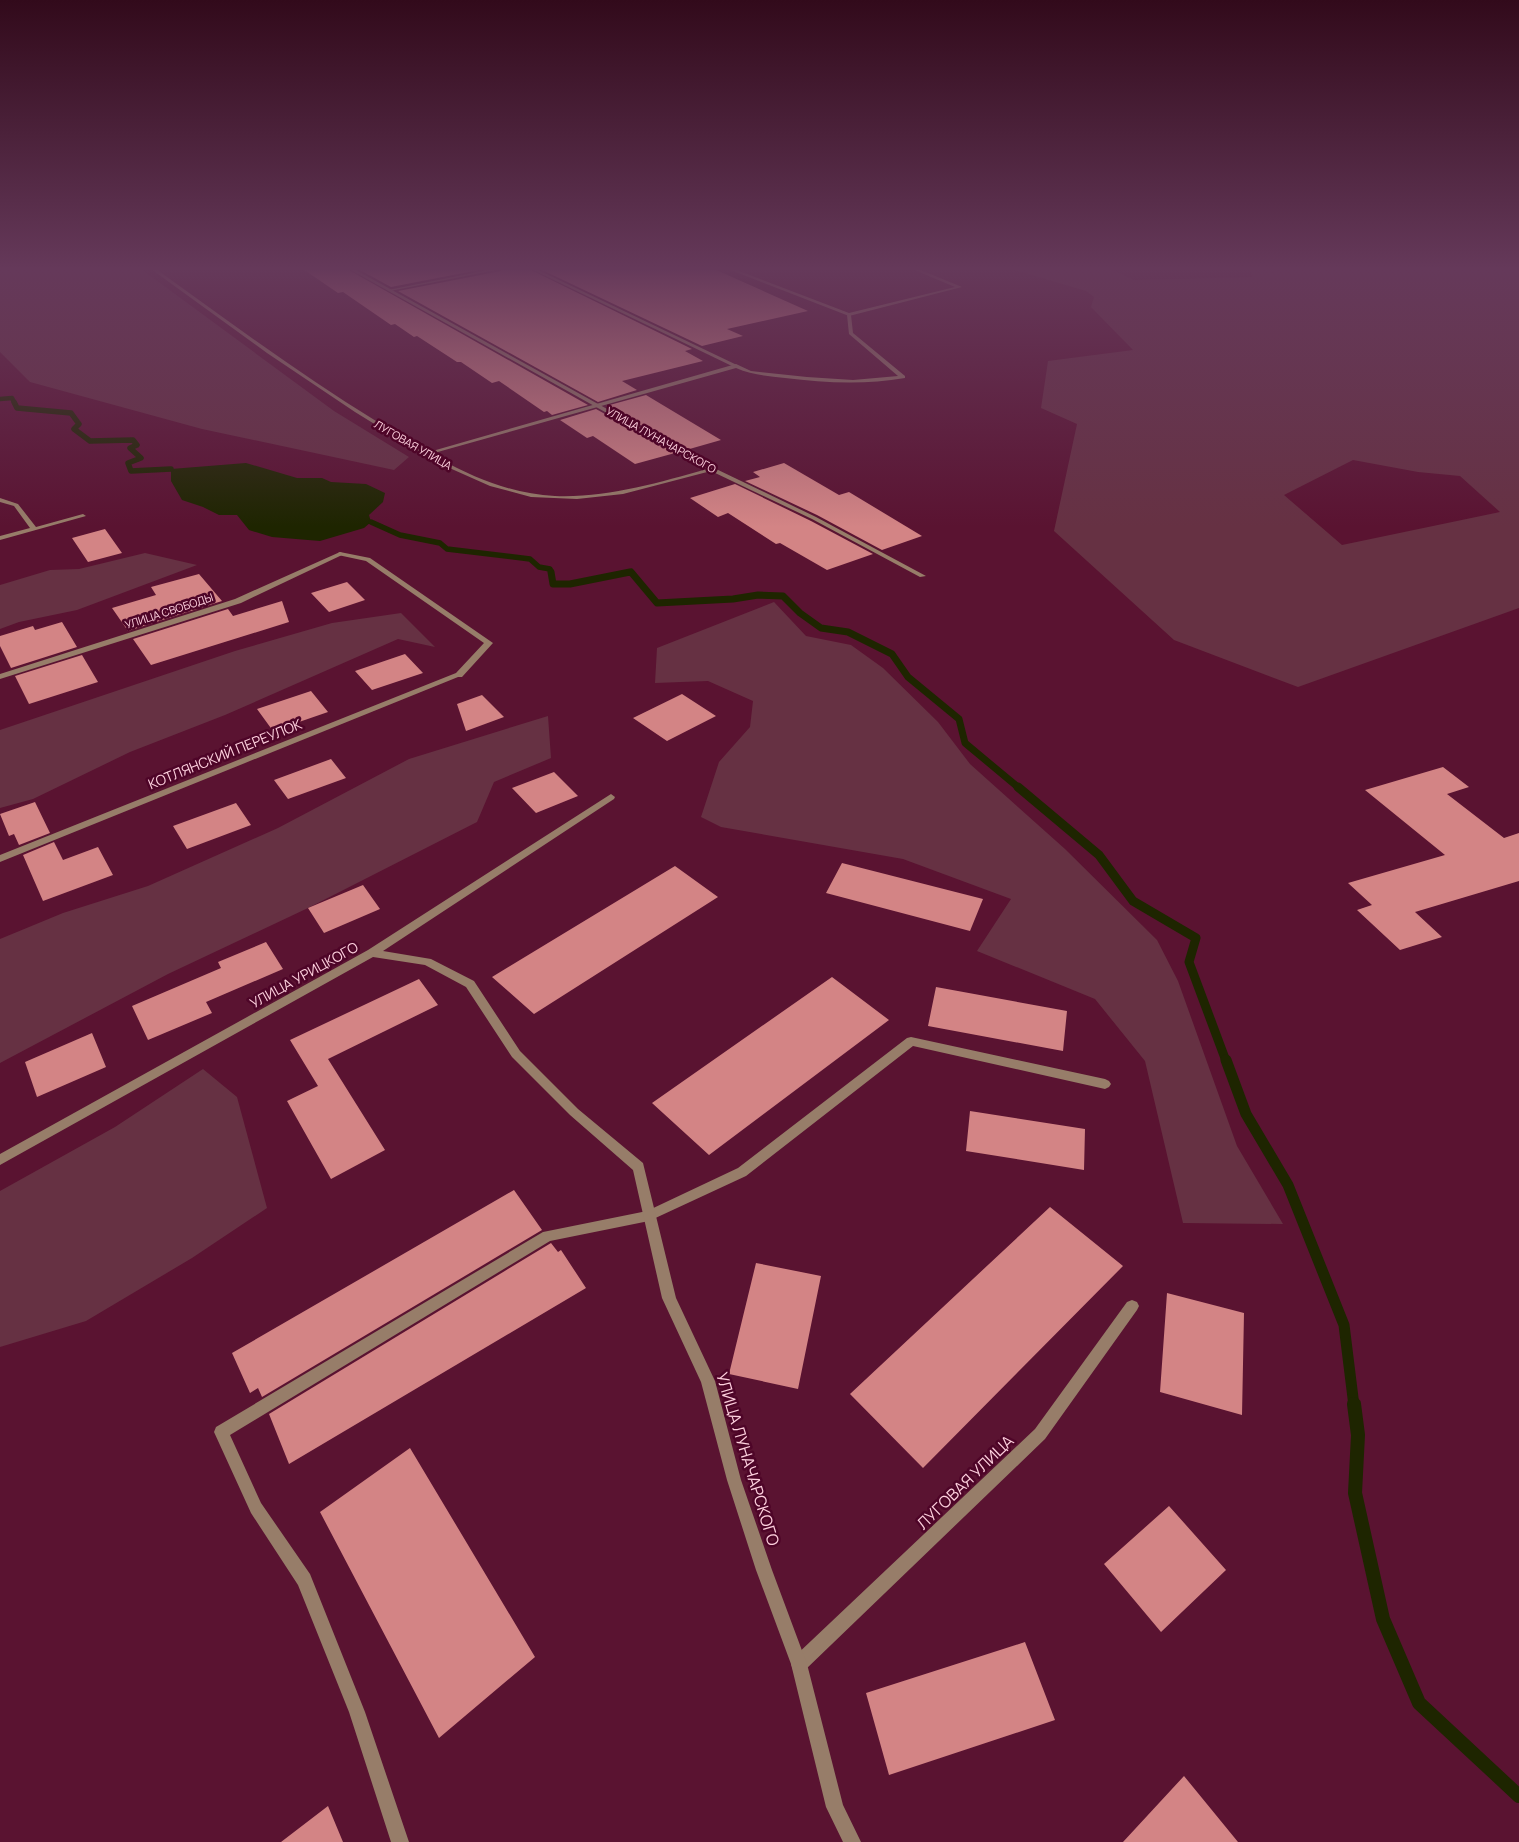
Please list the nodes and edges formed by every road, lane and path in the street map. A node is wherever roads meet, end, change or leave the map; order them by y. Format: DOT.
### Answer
graph roads {
  1 [pos="274,355"];
  2 [pos="507,355"];
  3 [pos="713,355"];
  4 [pos="877,355"];
  5 [pos="736,366"];
  6 [pos="599,406"];
  7 [pos="425,454"];
  8 [pos="712,469"];
  9 [pos="0,500"];
  10 [pos="83,516"];
  11 [pos="34,528"];
  12 [pos="0,538"];
  13 [pos="340,554"];
  14 [pos="922,576"];
  15 [pos="0,677"];
  16 [pos="611,797"];
  17 [pos="0,859"];
  18 [pos="372,953"];
  19 [pos="1105,1084"];
  20 [pos="0,1160"];
  21 [pos="649,1216"];
  22 [pos="1132,1306"];
  23 [pos="799,1664"];
  24 [pos="400,1842"];
  25 [pos="852,1842"];
  1 -- 7 [label="street, ЛУГОВАЯ УЛИЦА"];
  2 -- 6 [label="street, УЛИЦА ЛУНАЧАРСКОГО"];
  3 -- 5 [label="street"];
  4 -- 5 [label="street"];
  5 -- 6 [label="street"];
  6 -- 7 [label="street"];
  6 -- 8 [label="street, УЛИЦА ЛУНАЧАРСКОГО"];
  7 -- 8 [label="street, ЛУГОВАЯ УЛИЦА"];
  8 -- 14 [label="street, УЛИЦА ЛУНАЧАРСКОГО"];
  9 -- 11 [label="street"];
  10 -- 11 [label="street"];
  11 -- 12 [label="street"];
  13 -- 15 [label="street, УЛИЦА СВОБОДЫ"];
  13 -- 17 [label="street, КОТЛЯНСКИЙ ПЕРЕУЛОК"];
  16 -- 18 [label="street, УЛИЦА УРИЦКОГО"];
  18 -- 20 [label="street, УЛИЦА УРИЦКОГО"];
  18 -- 21 [label="street, УЛИЦА ЛУНАЧАРСКОГО"];
  19 -- 21 [label="street"];
  21 -- 23 [label="street, УЛИЦА ЛУНАЧАРСКОГО"];
  21 -- 24 [label="street"];
  22 -- 23 [label="street, ЛУГОВАЯ УЛИЦА"];
  23 -- 25 [label="street, УЛИЦА ЛУНАЧАРСКОГО"];
}
